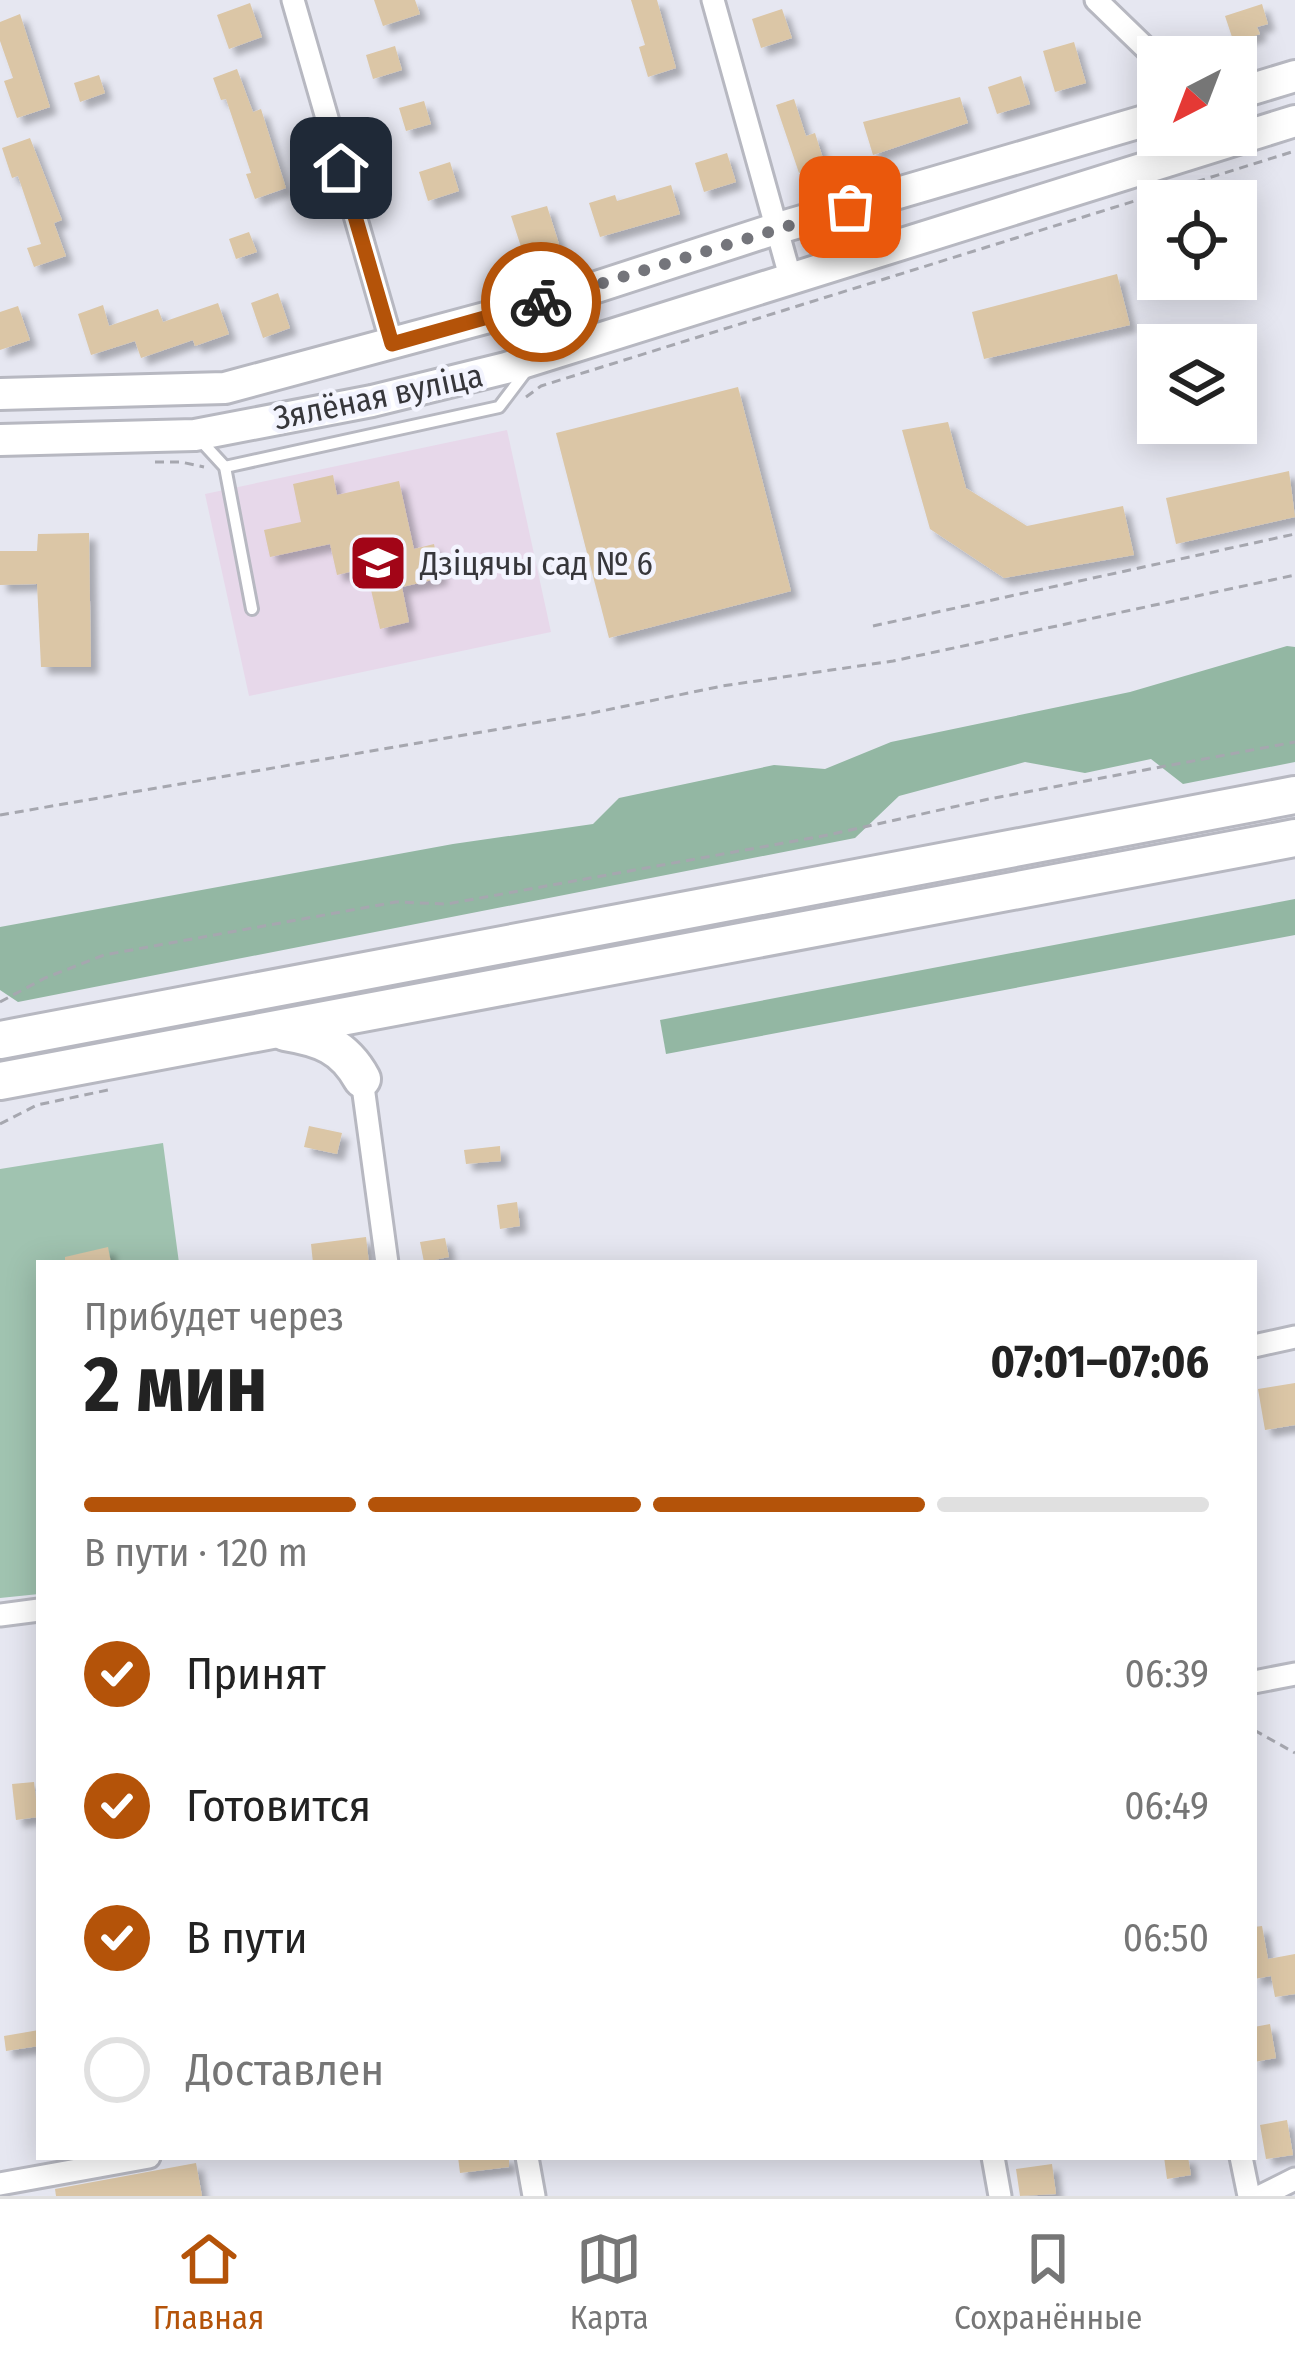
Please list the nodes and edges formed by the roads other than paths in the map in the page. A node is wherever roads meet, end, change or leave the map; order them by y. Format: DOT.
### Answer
graph roads {
  1 [pos="293,0"];
  2 [pos="713,0"];
  3 [pos="1096,0"];
  4 [pos="1137,40"];
  5 [pos="1295,76"];
  6 [pos="1257,88"];
  7 [pos="1295,121"];
  8 [pos="1137,123"];
  9 [pos="775,229"];
  10 [pos="791,280"];
  11 [pos="392,344"];
  12 [pos="534,361"];
  13 [pos="0,394"];
  14 [pos="195,435"];
  15 [pos="0,440"];
  16 [pos="226,466"];
  17 [pos="252,609"];
  18 [pos="1295,795"];
  19 [pos="1295,838"];
  20 [pos="414,1001"];
  21 [pos="257,1031"];
  22 [pos="0,1040"];
  23 [pos="362,1079"];
  24 [pos="0,1081"];
  25 [pos="387,1260"];
  26 [pos="1295,1336"];
  27 [pos="1257,1345"];
  28 [pos="36,1610"];
  29 [pos="0,1615"];
  30 [pos="1295,1674"];
  31 [pos="1257,1681"];
  32 [pos="132,2160"];
  33 [pos="528,2160"];
  34 [pos="994,2160"];
  35 [pos="1241,2160"];
  36 [pos="1295,2179"];
  37 [pos="0,2183"];
  38 [pos="534,2196"];
  39 [pos="1000,2196"];
  40 [pos="1249,2196"];
  41 [pos="1261,2196"];
  1 -- 11 [label="street"];
  2 -- 9 [label="street"];
  3 -- 4 [label="street"];
  5 -- 6 [label="main road"];
  7 -- 10 [label="main road, Зялёная вуліца"];
  8 -- 9 [label="main road, Зялёная вуліца"];
  9 -- 10 [label="street"];
  9 -- 11 [label="main road, Зялёная вуліца"];
  10 -- 12 [label="main road, Зялёная вуліца"];
  11 -- 13 [label="main road, Зялёная вуліца"];
  12 -- 14 [label="main road, Зялёная вуліца"];
  12 -- 16 [label="lane"];
  14 -- 15 [label="main road, Зялёная вуліца"];
  14 -- 16 [label="lane"];
  16 -- 17 [label="lane"];
  18 -- 22 [label="highway"];
  19 -- 20 [label="highway"];
  20 -- 21 [label="highway"];
  20 -- 23 [label="highway"];
  21 -- 23 [label="highway"];
  21 -- 24 [label="highway"];
  23 -- 25 [label="street"];
  26 -- 27 [label="street"];
  28 -- 29 [label="street"];
  30 -- 31 [label="street"];
  32 -- 37 [label="street"];
  33 -- 38 [label="street"];
  34 -- 39 [label="street"];
  35 -- 40 [label="street"];
  36 -- 41 [label="street"];
}
